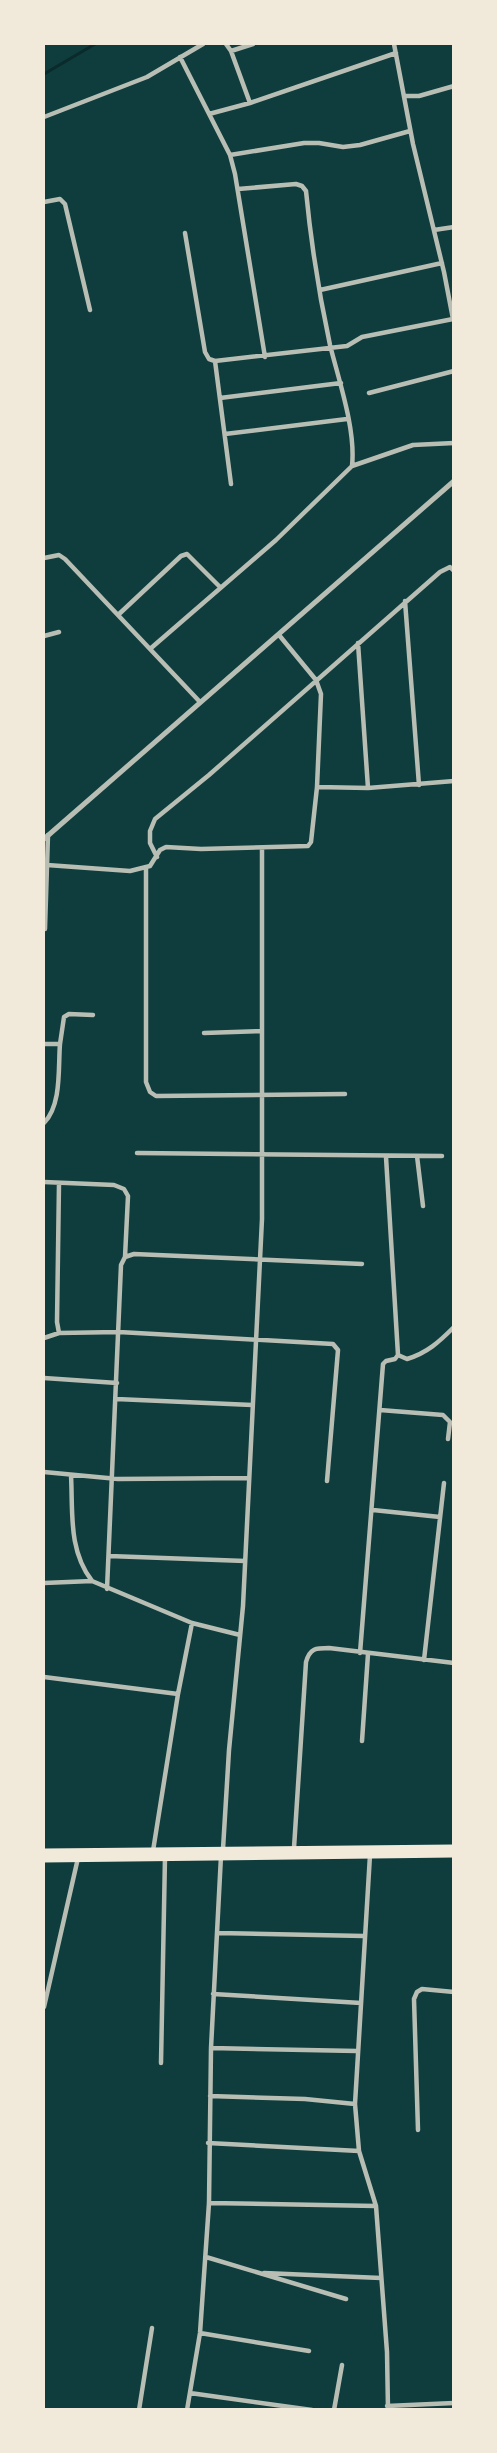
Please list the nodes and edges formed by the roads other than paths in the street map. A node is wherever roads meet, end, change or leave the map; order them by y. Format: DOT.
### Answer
graph roads {
  1 [pos="203,44"];
  2 [pos="226,44"];
  3 [pos="253,44"];
  4 [pos="394,44"];
  5 [pos="231,51"];
  6 [pos="396,53"];
  7 [pos="180,57"];
  8 [pos="453,86"];
  9 [pos="405,96"];
  10 [pos="250,103"];
  11 [pos="209,114"];
  12 [pos="44,117"];
  13 [pos="410,131"];
  14 [pos="230,155"];
  15 [pos="238,189"];
  16 [pos="44,202"];
  17 [pos="453,227"];
  18 [pos="434,230"];
  19 [pos="185,234"];
  20 [pos="442,263"];
  21 [pos="320,290"];
  22 [pos="90,310"];
  23 [pos="453,320"];
  24 [pos="331,348"];
  25 [pos="265,357"];
  26 [pos="215,361"];
  27 [pos="453,371"];
  28 [pos="341,383"];
  29 [pos="369,393"];
  30 [pos="220,398"];
  31 [pos="347,419"];
  32 [pos="225,434"];
  33 [pos="453,443"];
  34 [pos="352,466"];
  35 [pos="453,481"];
  36 [pos="231,484"];
  37 [pos="44,558"];
  38 [pos="453,571"];
  39 [pos="220,587"];
  40 [pos="405,602"];
  41 [pos="118,615"];
  42 [pos="59,632"];
  43 [pos="279,635"];
  44 [pos="44,636"];
  45 [pos="358,643"];
  46 [pos="150,649"];
  47 [pos="316,680"];
  48 [pos="200,702"];
  49 [pos="453,781"];
  50 [pos="419,785"];
  51 [pos="317,787"];
  52 [pos="368,788"];
  53 [pos="46,837"];
  54 [pos="262,848"];
  55 [pos="157,858"];
  56 [pos="47,865"];
  57 [pos="146,868"];
  58 [pos="45,928"];
  59 [pos="93,1015"];
  60 [pos="262,1031"];
  61 [pos="204,1033"];
  62 [pos="44,1044"];
  63 [pos="60,1044"];
  64 [pos="345,1094"];
  65 [pos="262,1095"];
  66 [pos="44,1123"];
  67 [pos="136,1153"];
  68 [pos="262,1155"];
  69 [pos="386,1156"];
  70 [pos="417,1156"];
  71 [pos="442,1156"];
  72 [pos="44,1182"];
  73 [pos="59,1183"];
  74 [pos="423,1206"];
  75 [pos="125,1257"];
  76 [pos="260,1260"];
  77 [pos="362,1264"];
  78 [pos="453,1328"];
  79 [pos="119,1332"];
  80 [pos="59,1333"];
  81 [pos="44,1338"];
  82 [pos="256,1339"];
  83 [pos="398,1355"];
  84 [pos="44,1377"];
  85 [pos="117,1383"];
  86 [pos="116,1399"];
  87 [pos="252,1405"];
  88 [pos="380,1410"];
  89 [pos="448,1439"];
  90 [pos="44,1472"];
  91 [pos="71,1474"];
  92 [pos="113,1478"];
  93 [pos="248,1478"];
  94 [pos="327,1481"];
  95 [pos="444,1483"];
  96 [pos="373,1510"];
  97 [pos="440,1517"];
  98 [pos="109,1556"];
  99 [pos="244,1561"];
  100 [pos="92,1581"];
  101 [pos="44,1583"];
  102 [pos="107,1589"];
  103 [pos="192,1623"];
  104 [pos="240,1635"];
  105 [pos="360,1653"];
  106 [pos="369,1654"];
  107 [pos="424,1660"];
  108 [pos="453,1664"];
  109 [pos="44,1677"];
  110 [pos="177,1694"];
  111 [pos="362,1741"];
  112 [pos="294,1848"];
  113 [pos="453,1848"];
  114 [pos="153,1851"];
  115 [pos="370,1851"];
  116 [pos="407,1851"];
  117 [pos="44,1852"];
  118 [pos="222,1852"];
  119 [pos="453,1854"];
  120 [pos="165,1857"];
  121 [pos="78,1858"];
  122 [pos="44,1859"];
  123 [pos="218,1933"];
  124 [pos="364,1936"];
  125 [pos="453,1992"];
  126 [pos="213,1994"];
  127 [pos="361,2003"];
  128 [pos="44,2007"];
  129 [pos="211,2048"];
  130 [pos="357,2050"];
  131 [pos="160,2063"];
  132 [pos="210,2096"];
  133 [pos="355,2104"];
  134 [pos="418,2130"];
  135 [pos="208,2143"];
  136 [pos="359,2151"];
  137 [pos="209,2203"];
  138 [pos="376,2206"];
  139 [pos="206,2258"];
  140 [pos="255,2273"];
  141 [pos="381,2278"];
  142 [pos="346,2299"];
  143 [pos="152,2328"];
  144 [pos="200,2332"];
  145 [pos="309,2351"];
  146 [pos="342,2365"];
  147 [pos="190,2393"];
  148 [pos="453,2403"];
  149 [pos="387,2408"];
  150 [pos="139,2409"];
  151 [pos="188,2409"];
  152 [pos="312,2409"];
  153 [pos="334,2409"];
  1 -- 7 [label="street"];
  2 -- 5 [label="street"];
  3 -- 5 [label="street"];
  4 -- 6 [label="street"];
  5 -- 10 [label="street"];
  6 -- 9 [label="street"];
  6 -- 10 [label="street"];
  7 -- 11 [label="street"];
  7 -- 12 [label="street"];
  8 -- 9 [label="street"];
  9 -- 13 [label="street"];
  10 -- 11 [label="street"];
  11 -- 14 [label="street"];
  13 -- 14 [label="street"];
  13 -- 18 [label="street"];
  14 -- 15 [label="street"];
  15 -- 21 [label="street"];
  15 -- 25 [label="street"];
  16 -- 22 [label="street"];
  17 -- 18 [label="street"];
  18 -- 20 [label="street"];
  19 -- 26 [label="street"];
  20 -- 21 [label="street"];
  20 -- 23 [label="street"];
  21 -- 24 [label="street"];
  23 -- 24 [label="street"];
  24 -- 25 [label="street"];
  24 -- 28 [label="street"];
  25 -- 26 [label="street"];
  26 -- 30 [label="street"];
  27 -- 29 [label="street"];
  28 -- 30 [label="street"];
  28 -- 31 [label="street"];
  30 -- 32 [label="street"];
  31 -- 32 [label="street"];
  31 -- 34 [label="street"];
  32 -- 36 [label="street"];
  33 -- 34 [label="street"];
  34 -- 39 [label="street"];
  35 -- 43 [label="street"];
  37 -- 41 [label="street"];
  38 -- 40 [label="street"];
  39 -- 41 [label="street"];
  39 -- 46 [label="street"];
  40 -- 45 [label="street"];
  40 -- 50 [label="street"];
  41 -- 46 [label="street"];
  42 -- 44 [label="street"];
  43 -- 47 [label="street"];
  43 -- 48 [label="street"];
  45 -- 47 [label="street"];
  45 -- 52 [label="street"];
  46 -- 48 [label="street"];
  47 -- 51 [label="street"];
  47 -- 55 [label="street"];
  48 -- 53 [label="street"];
  49 -- 50 [label="street"];
  50 -- 52 [label="street"];
  51 -- 52 [label="street"];
  51 -- 54 [label="street"];
  53 -- 56 [label="street"];
  54 -- 55 [label="street"];
  54 -- 60 [label="street"];
  55 -- 57 [label="street"];
  56 -- 57 [label="street"];
  56 -- 58 [label="street"];
  57 -- 65 [label="street"];
  59 -- 63 [label="street"];
  60 -- 61 [label="street"];
  60 -- 65 [label="street"];
  62 -- 63 [label="street"];
  63 -- 66 [label="street"];
  64 -- 65 [label="street"];
  65 -- 68 [label="street"];
  67 -- 68 [label="street"];
  68 -- 69 [label="street"];
  68 -- 76 [label="street"];
  69 -- 70 [label="street"];
  69 -- 83 [label="street"];
  70 -- 71 [label="street"];
  70 -- 74 [label="street"];
  72 -- 73 [label="street"];
  73 -- 75 [label="street"];
  73 -- 80 [label="street"];
  75 -- 76 [label="street"];
  75 -- 79 [label="street"];
  76 -- 77 [label="street"];
  76 -- 82 [label="street"];
  78 -- 83 [label="street"];
  79 -- 80 [label="street"];
  79 -- 82 [label="street"];
  79 -- 85 [label="street"];
  80 -- 81 [label="street"];
  82 -- 87 [label="street"];
  82 -- 94 [label="street"];
  83 -- 88 [label="street"];
  84 -- 85 [label="street"];
  85 -- 86 [label="street"];
  86 -- 87 [label="street"];
  86 -- 92 [label="street"];
  87 -- 93 [label="street"];
  88 -- 89 [label="street"];
  88 -- 96 [label="street"];
  90 -- 91 [label="street"];
  91 -- 92 [label="street"];
  91 -- 100 [label="street"];
  92 -- 93 [label="street"];
  92 -- 98 [label="street"];
  93 -- 99 [label="street"];
  95 -- 97 [label="street"];
  96 -- 97 [label="street"];
  96 -- 105 [label="street"];
  97 -- 107 [label="street"];
  98 -- 99 [label="street"];
  98 -- 102 [label="street"];
  99 -- 104 [label="street"];
  100 -- 101 [label="street"];
  100 -- 102 [label="street"];
  102 -- 103 [label="street"];
  103 -- 104 [label="street"];
  103 -- 110 [label="street"];
  104 -- 118 [label="street"];
  105 -- 106 [label="street"];
  105 -- 112 [label="street"];
  106 -- 107 [label="street"];
  106 -- 111 [label="street"];
  107 -- 108 [label="street"];
  109 -- 110 [label="street"];
  110 -- 114 [label="street"];
  112 -- 115 [label="main road"];
  112 -- 118 [label="main road"];
  113 -- 116 [label="main road"];
  114 -- 117 [label="main road"];
  114 -- 118 [label="main road"];
  115 -- 116 [label="main road"];
  115 -- 118 [label="main road"];
  115 -- 124 [label="street"];
  116 -- 119 [label="main road"];
  118 -- 120 [label="main road"];
  118 -- 123 [label="street"];
  120 -- 121 [label="main road"];
  120 -- 131 [label="street"];
  121 -- 122 [label="main road"];
  121 -- 128 [label="street"];
  123 -- 124 [label="street"];
  123 -- 126 [label="street"];
  124 -- 127 [label="street"];
  125 -- 134 [label="street"];
  126 -- 127 [label="street"];
  126 -- 129 [label="street"];
  127 -- 130 [label="street"];
  129 -- 130 [label="street"];
  129 -- 132 [label="street"];
  130 -- 133 [label="street"];
  132 -- 133 [label="street"];
  132 -- 135 [label="street"];
  133 -- 136 [label="street"];
  135 -- 136 [label="street"];
  135 -- 137 [label="street"];
  136 -- 138 [label="street"];
  137 -- 138 [label="street"];
  137 -- 139 [label="street"];
  138 -- 141 [label="street"];
  139 -- 140 [label="street"];
  139 -- 144 [label="street"];
  140 -- 141 [label="street"];
  140 -- 142 [label="street"];
  141 -- 149 [label="street"];
  143 -- 150 [label="street"];
  144 -- 145 [label="street"];
  144 -- 147 [label="street"];
  146 -- 153 [label="street"];
  147 -- 151 [label="street"];
  147 -- 152 [label="street"];
  148 -- 149 [label="street"];
}
